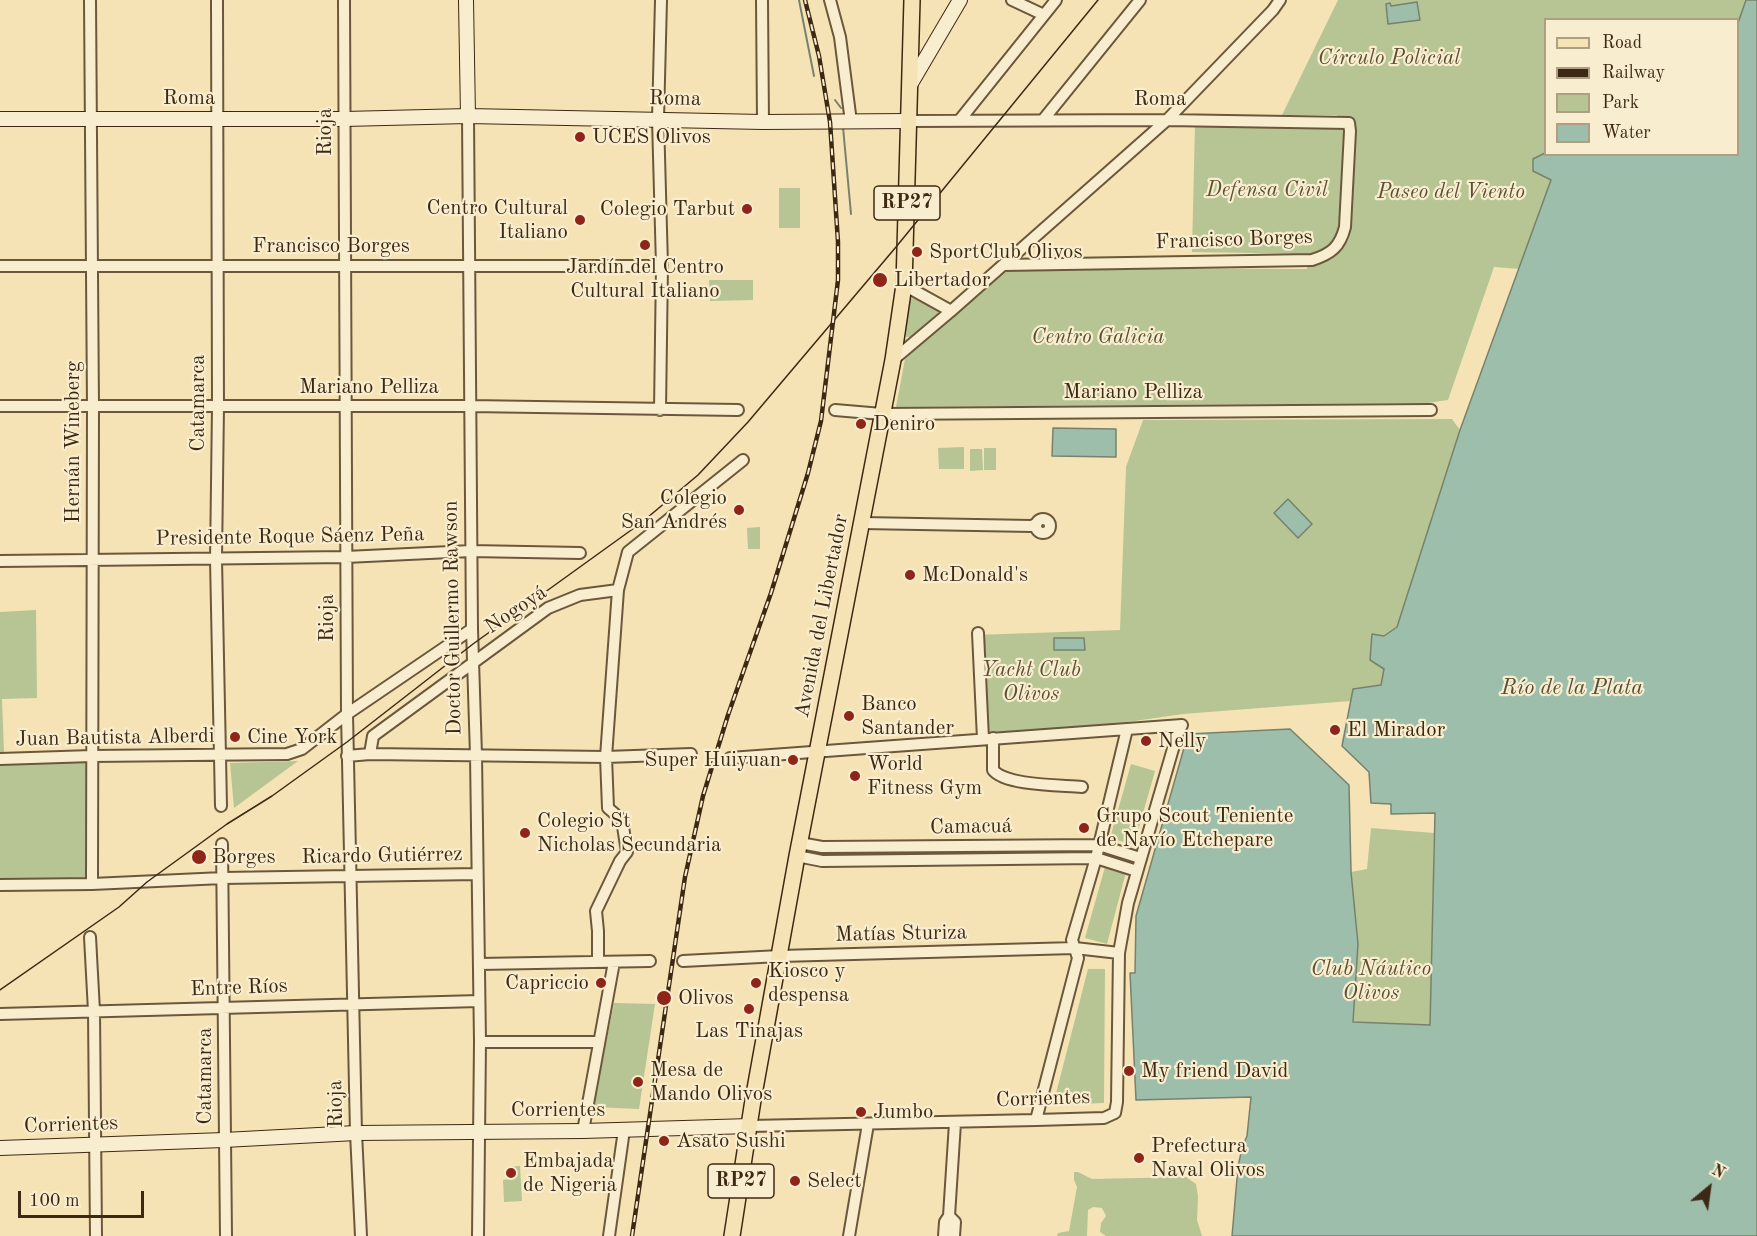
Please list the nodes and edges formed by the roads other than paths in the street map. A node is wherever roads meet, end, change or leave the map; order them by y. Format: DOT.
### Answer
graph roads {
  1 [pos="90,0"];
  2 [pos="217,0"];
  3 [pos="344,0"];
  4 [pos="466,0"];
  5 [pos="661,0"];
  6 [pos="762,0"];
  7 [pos="830,0"];
  8 [pos="912,0"];
  9 [pos="960,0"];
  10 [pos="1012,0"];
  11 [pos="1056,0"];
  12 [pos="1140,0"];
  13 [pos="1280,0"];
  14 [pos="1044,15"];
  15 [pos="910,85"];
  16 [pos="468,116"];
  17 [pos="0,119"];
  18 [pos="91,119"];
  19 [pos="217,119"];
  20 [pos="344,119"];
  21 [pos="658,119"];
  22 [pos="1043,120"];
  23 [pos="1167,120"];
  24 [pos="909,121"];
  25 [pos="959,121"];
  26 [pos="763,122"];
  27 [pos="851,122"];
  28 [pos="1349,123"];
  29 [pos="1003,265"];
  30 [pos="0,266"];
  31 [pos="91,266"];
  32 [pos="218,266"];
  33 [pos="344,266"];
  34 [pos="470,266"];
  35 [pos="662,266"];
  36 [pos="904,285"];
  37 [pos="951,311"];
  38 [pos="893,360"];
  39 [pos="0,406"];
  40 [pos="470,406"];
  41 [pos="93,407"];
  42 [pos="218,407"];
  43 [pos="345,407"];
  44 [pos="660,410"];
  45 [pos="738,410"];
  46 [pos="835,410"];
  47 [pos="1431,410"];
  48 [pos="882,414"];
  49 [pos="743,460"];
  50 [pos="862,523"];
  51 [pos="1035,526"];
  52 [pos="471,551"];
  53 [pos="580,553"];
  54 [pos="346,557"];
  55 [pos="216,559"];
  56 [pos="0,561"];
  57 [pos="92,561"];
  58 [pos="618,590"];
  59 [pos="472,629"];
  60 [pos="978,633"];
  61 [pos="474,663"];
  62 [pos="347,714"];
  63 [pos="1127,729"];
  64 [pos="988,739"];
  65 [pos="817,750"];
  66 [pos="370,754"];
  67 [pos="691,754"];
  68 [pos="92,756"];
  69 [pos="219,756"];
  70 [pos="347,756"];
  71 [pos="477,756"];
  72 [pos="606,757"];
  73 [pos="730,758"];
  74 [pos="0,759"];
  75 [pos="1082,787"];
  76 [pos="221,806"];
  77 [pos="222,844"];
  78 [pos="1099,845"];
  79 [pos="1013,846"];
  80 [pos="880,847"];
  81 [pos="799,850"];
  82 [pos="1013,858"];
  83 [pos="1096,858"];
  84 [pos="1140,858"];
  85 [pos="880,861"];
  86 [pos="1137,871"];
  87 [pos="477,874"];
  88 [pos="350,876"];
  89 [pos="223,878"];
  90 [pos="92,884"];
  91 [pos="0,885"];
  92 [pos="90,937"];
  93 [pos="1075,948"];
  94 [pos="1119,953"];
  95 [pos="780,956"];
  96 [pos="650,961"];
  97 [pos="683,961"];
  98 [pos="598,962"];
  99 [pos="614,962"];
  100 [pos="479,964"];
  101 [pos="479,1001"];
  102 [pos="353,1004"];
  103 [pos="225,1008"];
  104 [pos="94,1011"];
  105 [pos="0,1014"];
  106 [pos="480,1042"];
  107 [pos="599,1042"];
  108 [pos="1036,1120"];
  109 [pos="955,1123"];
  110 [pos="584,1124"];
  111 [pos="868,1124"];
  112 [pos="750,1126"];
  113 [pos="624,1130"];
  114 [pos="478,1131"];
  115 [pos="356,1132"];
  116 [pos="224,1140"];
  117 [pos="95,1145"];
  118 [pos="0,1148"];
  119 [pos="949,1216"];
  120 [pos="96,1236"];
  121 [pos="226,1236"];
  122 [pos="361,1236"];
  123 [pos="478,1236"];
  124 [pos="609,1236"];
  125 [pos="732,1236"];
  126 [pos="849,1236"];
  127 [pos="944,1236"];
  128 [pos="954,1236"];
  1 -- 18 [label="street, Hernán Wineberg"];
  2 -- 19 [label="street, Catamarca"];
  3 -- 20 [label="street, Rioja"];
  4 -- 16 [label="street, Doctor Guillermo Rawson"];
  5 -- 21 [label="street"];
  6 -- 26 [label="street"];
  7 -- 27 [label="street"];
  8 -- 15 [label="main road, Avenida del Libertador / RP27"];
  9 -- 15 [label="street"];
  10 -- 14 [label="street"];
  11 -- 14 [label="street"];
  12 -- 22 [label="street"];
  13 -- 23 [label="street"];
  14 -- 25 [label="street"];
  15 -- 24 [label="main road, Avenida del Libertador / RP27"];
  16 -- 20 [label="street, Roma"];
  16 -- 21 [label="street, Roma"];
  16 -- 34 [label="street, Doctor Guillermo Rawson"];
  17 -- 18 [label="street, Roma"];
  18 -- 19 [label="street, Roma"];
  18 -- 31 [label="street, Hernán Wineberg"];
  19 -- 20 [label="street, Roma"];
  19 -- 32 [label="street, Catamarca"];
  20 -- 33 [label="street, Rioja"];
  21 -- 26 [label="street, Roma"];
  21 -- 35 [label="street"];
  22 -- 23 [label="street, Roma"];
  22 -- 25 [label="street, Roma"];
  23 -- 28 [label="street, Roma"];
  23 -- 29 [label="street"];
  24 -- 25 [label="street, Roma"];
  24 -- 27 [label="street, Roma"];
  24 -- 36 [label="main road, Avenida del Libertador / RP27"];
  26 -- 27 [label="street, Roma"];
  28 -- 29 [label="street, Francisco Borges"];
  29 -- 37 [label="street"];
  30 -- 31 [label="street, Francisco Borges"];
  31 -- 32 [label="street, Francisco Borges"];
  31 -- 41 [label="street, Hernán Wineberg"];
  32 -- 33 [label="street, Francisco Borges"];
  32 -- 42 [label="street, Catamarca"];
  33 -- 34 [label="street, Francisco Borges"];
  33 -- 43 [label="street, Rioja"];
  34 -- 35 [label="street, Francisco Borges"];
  34 -- 40 [label="street, Doctor Guillermo Rawson"];
  35 -- 44 [label="street"];
  36 -- 37 [label="street"];
  36 -- 38 [label="main road, Avenida del Libertador / RP27"];
  37 -- 38 [label="street"];
  38 -- 48 [label="main road, Avenida del Libertador / RP27"];
  39 -- 41 [label="street, Mariano Pelliza"];
  40 -- 43 [label="street, Mariano Pelliza"];
  40 -- 44 [label="street, Mariano Pelliza"];
  40 -- 52 [label="street, Doctor Guillermo Rawson"];
  41 -- 42 [label="street, Mariano Pelliza"];
  41 -- 57 [label="street, Hernán Wineberg"];
  42 -- 43 [label="street, Mariano Pelliza"];
  42 -- 55 [label="street, Catamarca"];
  43 -- 54 [label="street, Rioja"];
  44 -- 45 [label="street, Mariano Pelliza"];
  46 -- 48 [label="street, Mariano Pelliza"];
  47 -- 48 [label="street, Mariano Pelliza"];
  48 -- 50 [label="main road, Avenida del Libertador / RP27"];
  49 -- 58 [label="street"];
  50 -- 51 [label="street"];
  50 -- 65 [label="main road, Avenida del Libertador / RP27"];
  52 -- 53 [label="street, Presidente Roque Sáenz Peña"];
  52 -- 54 [label="street, Presidente Roque Sáenz Peña"];
  52 -- 59 [label="street, Doctor Guillermo Rawson"];
  54 -- 55 [label="street, Presidente Roque Sáenz Peña"];
  54 -- 62 [label="street, Rioja"];
  55 -- 57 [label="street, Presidente Roque Sáenz Peña"];
  55 -- 69 [label="street, Catamarca"];
  56 -- 57 [label="street, Presidente Roque Sáenz Peña"];
  57 -- 68 [label="street, Hernán Wineberg"];
  58 -- 61 [label="street, Nogoyá"];
  58 -- 72 [label="street"];
  59 -- 61 [label="street, Doctor Guillermo Rawson"];
  59 -- 62 [label="street"];
  60 -- 64 [label="street"];
  61 -- 66 [label="street, Nogoyá"];
  61 -- 71 [label="street, Doctor Guillermo Rawson"];
  62 -- 69 [label="street, Juan Bautista Alberdi"];
  62 -- 70 [label="street, Rioja"];
  63 -- 64 [label="street"];
  63 -- 78 [label="street"];
  63 -- 84 [label="street"];
  64 -- 65 [label="street"];
  64 -- 75 [label="street"];
  65 -- 73 [label="street"];
  65 -- 81 [label="main road, Avenida del Libertador / RP27"];
  66 -- 70 [label="street"];
  66 -- 71 [label="street"];
  67 -- 72 [label="street"];
  68 -- 69 [label="street, Juan Bautista Alberdi"];
  68 -- 74 [label="street, Juan Bautista Alberdi"];
  68 -- 90 [label="street, Hernán Wineberg"];
  69 -- 76 [label="street, Catamarca"];
  70 -- 88 [label="street, Rioja"];
  71 -- 72 [label="street"];
  71 -- 87 [label="street, Doctor Guillermo Rawson"];
  72 -- 98 [label="street"];
  77 -- 89 [label="street, Catamarca"];
  78 -- 79 [label="street, Camacuá"];
  78 -- 83 [label="street"];
  78 -- 84 [label="street, Camacuá"];
  79 -- 80 [label="street, Camacuá"];
  79 -- 82 [label="street"];
  80 -- 81 [label="street, Camacuá"];
  80 -- 85 [label="street"];
  81 -- 85 [label="street, Camacuá"];
  81 -- 95 [label="main road, Avenida del Libertador / RP27"];
  82 -- 83 [label="street, Camacuá"];
  82 -- 85 [label="street, Camacuá"];
  83 -- 86 [label="street, Camacuá"];
  83 -- 93 [label="street"];
  84 -- 86 [label="street"];
  86 -- 94 [label="street"];
  87 -- 88 [label="street, Ricardo Gutiérrez"];
  87 -- 100 [label="street, Doctor Guillermo Rawson"];
  88 -- 89 [label="street, Ricardo Gutiérrez"];
  88 -- 102 [label="street, Rioja"];
  89 -- 90 [label="street, Ricardo Gutiérrez"];
  89 -- 103 [label="street, Catamarca"];
  90 -- 91 [label="street, Ricardo Gutiérrez"];
  92 -- 104 [label="street"];
  93 -- 94 [label="street, Matías Sturiza"];
  93 -- 95 [label="street, Matías Sturiza"];
  93 -- 108 [label="street"];
  94 -- 108 [label="street, Corrientes"];
  95 -- 97 [label="street, Matías Sturiza"];
  95 -- 112 [label="main road, Avenida del Libertador / RP27"];
  96 -- 99 [label="street"];
  98 -- 99 [label="street"];
  98 -- 100 [label="street"];
  99 -- 107 [label="street"];
  100 -- 101 [label="street, Doctor Guillermo Rawson"];
  101 -- 102 [label="street, Entre Ríos"];
  101 -- 106 [label="street, Doctor Guillermo Rawson"];
  102 -- 103 [label="street, Entre Ríos"];
  102 -- 115 [label="street, Rioja"];
  103 -- 104 [label="street, Entre Ríos"];
  103 -- 116 [label="street, Catamarca"];
  104 -- 105 [label="street, Entre Ríos"];
  104 -- 117 [label="street"];
  106 -- 107 [label="street"];
  106 -- 114 [label="street, Doctor Guillermo Rawson"];
  107 -- 110 [label="street"];
  108 -- 109 [label="street, Corrientes"];
  109 -- 111 [label="street, Corrientes"];
  109 -- 119 [label="street"];
  110 -- 113 [label="street, Corrientes"];
  110 -- 114 [label="street, Corrientes"];
  111 -- 112 [label="street, Corrientes"];
  111 -- 126 [label="street"];
  112 -- 113 [label="street, Corrientes"];
  112 -- 125 [label="main road, Avenida del Libertador / RP27"];
  113 -- 124 [label="street"];
  114 -- 115 [label="street, Corrientes"];
  114 -- 123 [label="street, Doctor Guillermo Rawson"];
  115 -- 116 [label="street, Corrientes"];
  115 -- 122 [label="street, Rioja"];
  116 -- 117 [label="street, Corrientes"];
  116 -- 121 [label="street, Catamarca"];
  117 -- 118 [label="street, Corrientes"];
  117 -- 120 [label="street"];
  119 -- 127 [label="street"];
  119 -- 128 [label="street"];
}
